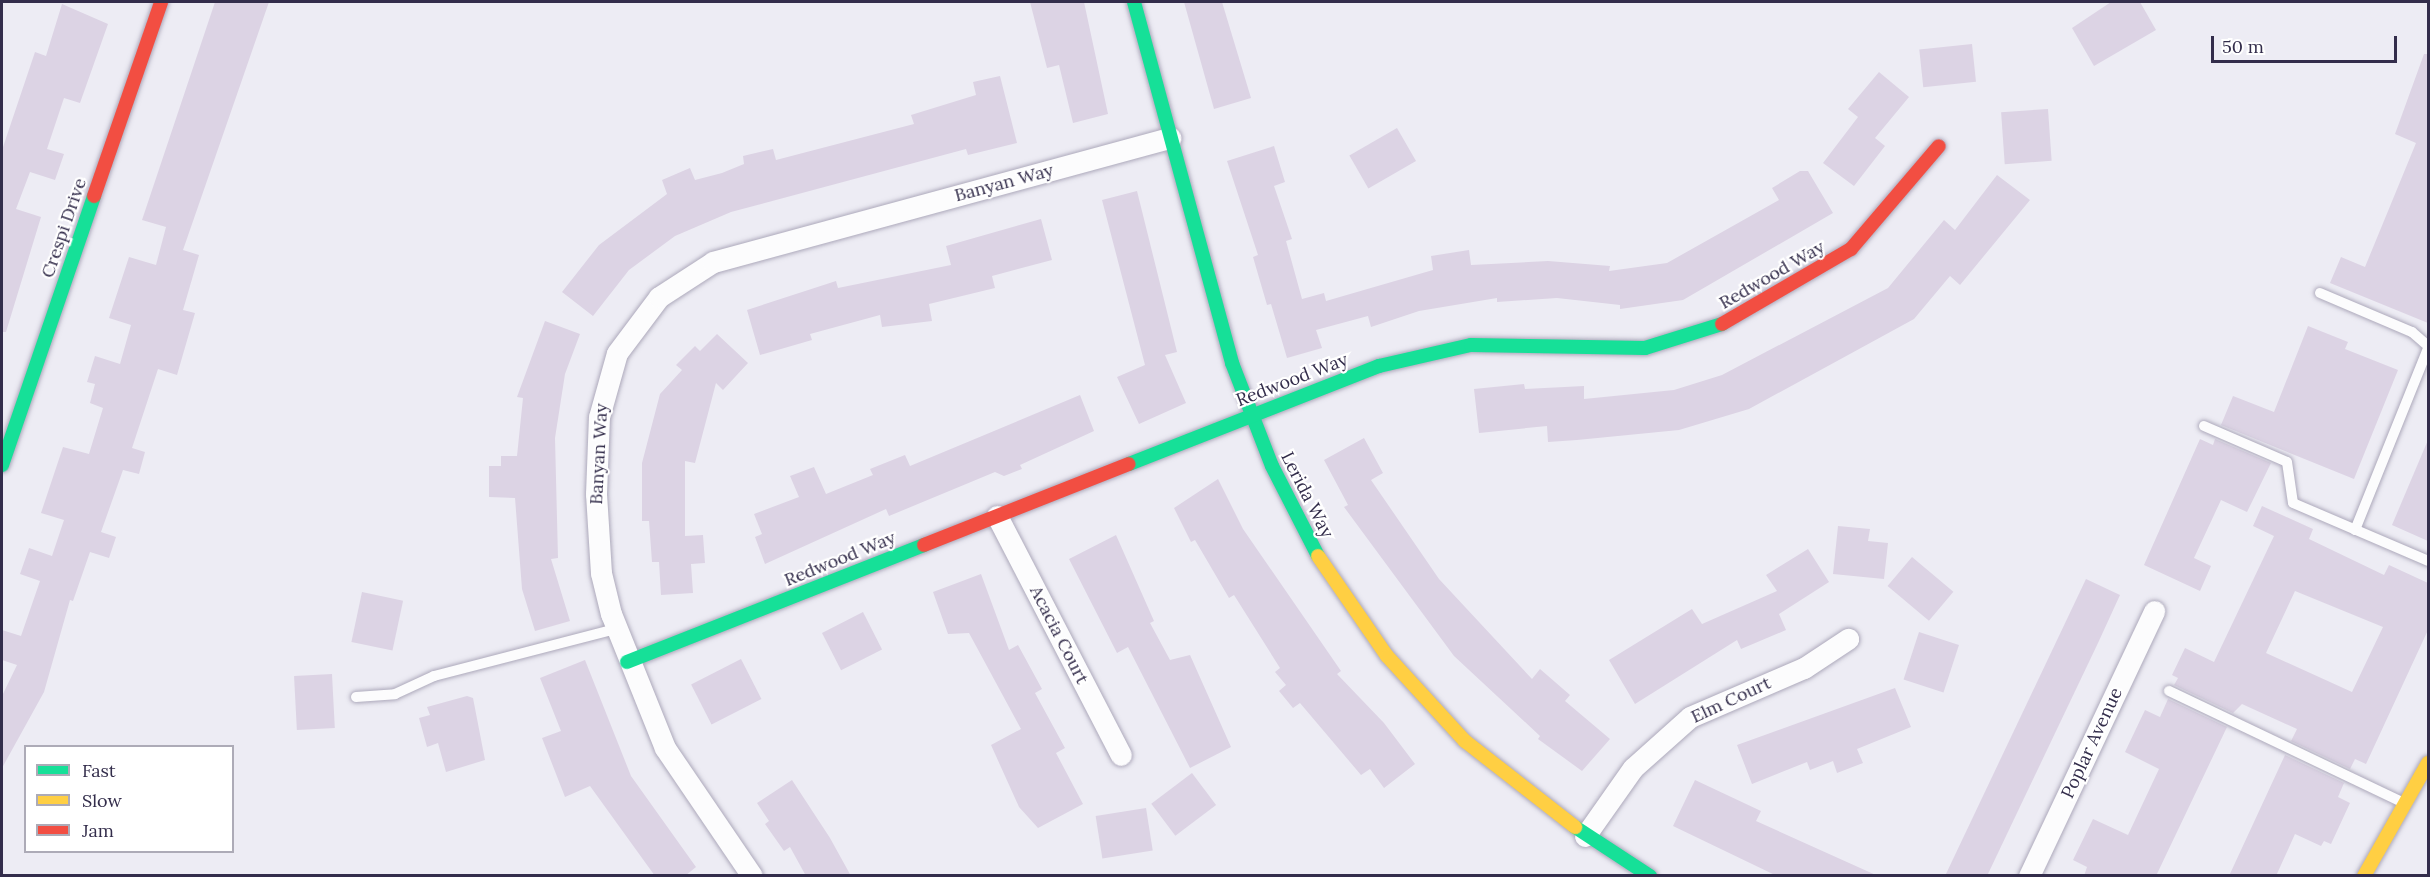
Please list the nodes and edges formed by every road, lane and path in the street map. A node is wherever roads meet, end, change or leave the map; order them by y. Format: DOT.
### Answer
graph roads {
  1 [pos="161,2"];
  2 [pos="1134,2"];
  3 [pos="1170,138"];
  4 [pos="1939,146"];
  5 [pos="2320,292"];
  6 [pos="2428,347"];
  7 [pos="1251,415"];
  8 [pos="2204,426"];
  9 [pos="2,465"];
  10 [pos="997,516"];
  11 [pos="2355,530"];
  12 [pos="2428,561"];
  13 [pos="2154,611"];
  14 [pos="616,629"];
  15 [pos="1848,639"];
  16 [pos="627,662"];
  17 [pos="2169,691"];
  18 [pos="356,697"];
  19 [pos="1121,755"];
  20 [pos="2428,764"];
  21 [pos="2406,804"];
  22 [pos="1585,836"];
  23 [pos="2031,875"];
  24 [pos="752,876"];
  25 [pos="1650,876"];
  26 [pos="2364,876"];
  1 -- 9 [label="street, Crespi Drive"];
  2 -- 3 [label="street, Lerida Way"];
  3 -- 7 [label="street, Lerida Way"];
  3 -- 14 [label="street, Banyan Way"];
  4 -- 7 [label="street, Redwood Way"];
  5 -- 6 [label="lane"];
  6 -- 11 [label="lane"];
  7 -- 10 [label="street, Redwood Way"];
  7 -- 22 [label="street, Lerida Way"];
  8 -- 11 [label="lane"];
  10 -- 16 [label="street, Redwood Way"];
  10 -- 19 [label="street, Acacia Court"];
  11 -- 12 [label="lane"];
  13 -- 23 [label="street, Poplar Avenue"];
  14 -- 16 [label="street, Banyan Way"];
  14 -- 18 [label="lane"];
  15 -- 22 [label="street, Elm Court"];
  16 -- 24 [label="street, Banyan Way"];
  17 -- 21 [label="lane"];
  20 -- 21 [label="street"];
  21 -- 26 [label="street"];
  22 -- 25 [label="street, Lerida Way"];
}
